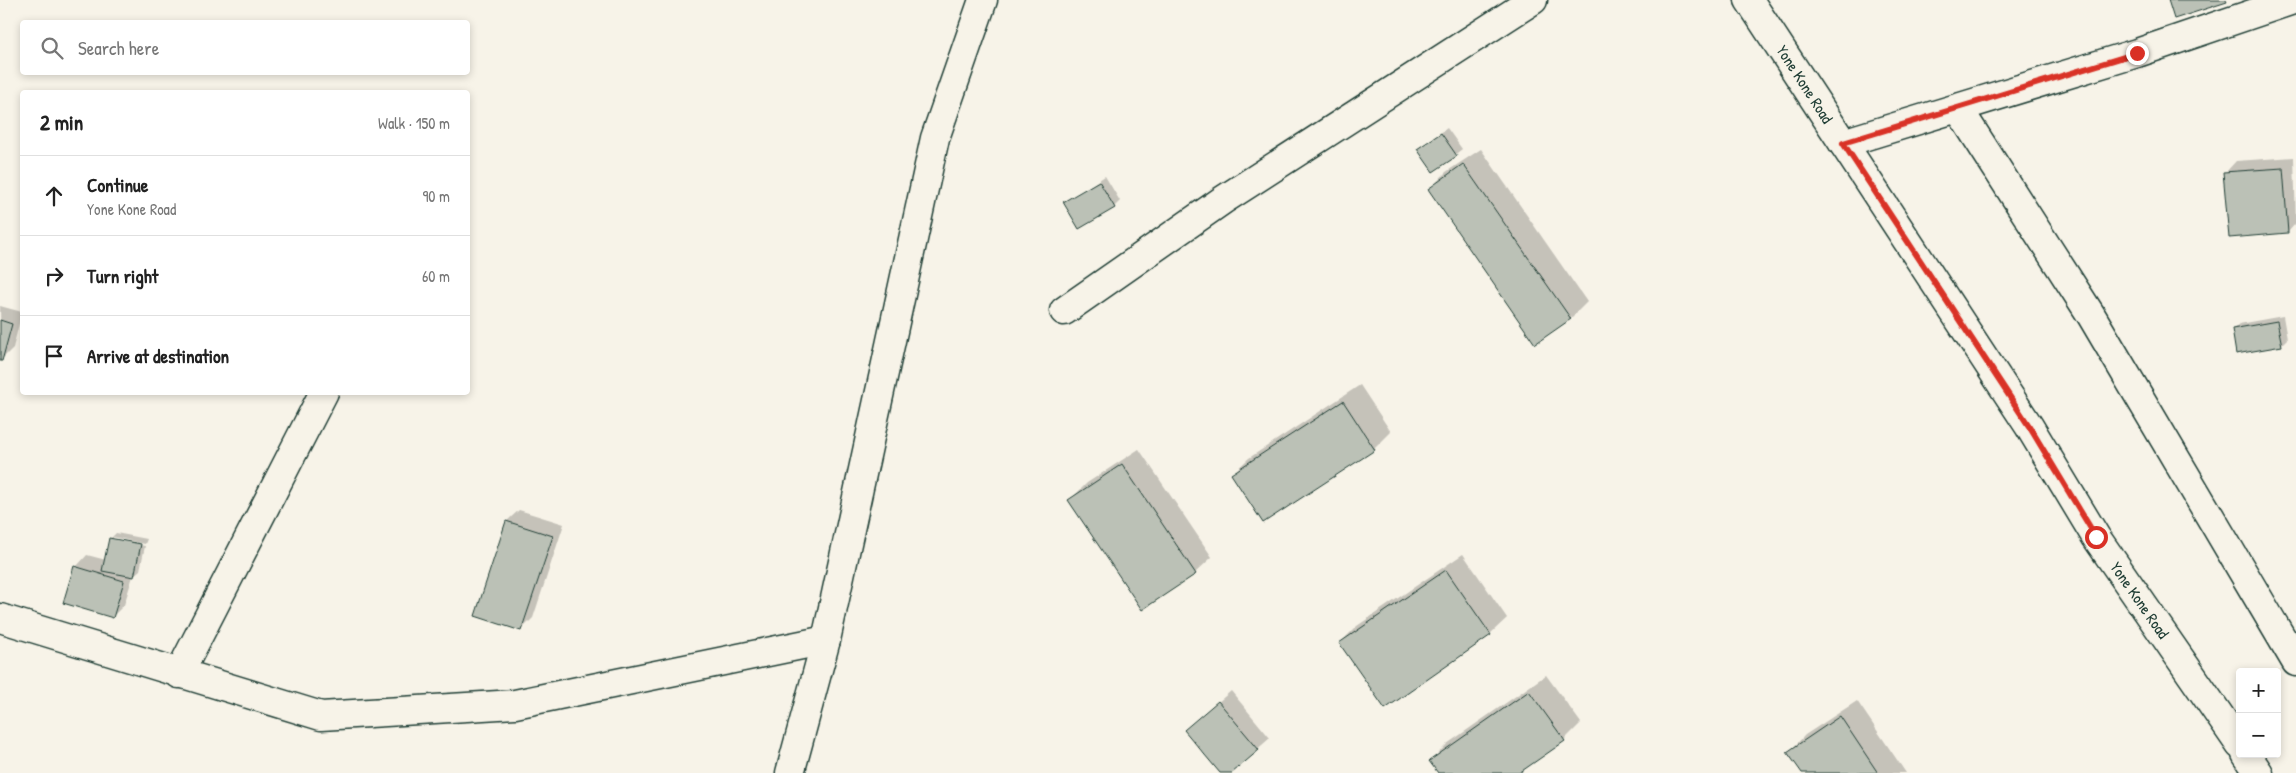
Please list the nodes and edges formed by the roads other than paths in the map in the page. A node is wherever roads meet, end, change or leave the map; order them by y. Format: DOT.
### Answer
graph roads {
  1 [pos="983,0"];
  2 [pos="1532,0"];
  3 [pos="1749,0"];
  4 [pos="2293,0"];
  5 [pos="1958,108"];
  6 [pos="1843,143"];
  7 [pos="1064,311"];
  8 [pos="322,395"];
  9 [pos="0,618"];
  10 [pos="826,640"];
  11 [pos="2296,662"];
  12 [pos="179,674"];
  13 [pos="2236,738"];
  14 [pos="2249,758"];
  15 [pos="790,773"];
  16 [pos="2259,773"];
  1 -- 10 [label="street"];
  2 -- 7 [label="street"];
  3 -- 6 [label="street, Yone Kone Road"];
  4 -- 5 [label="street"];
  5 -- 6 [label="street"];
  5 -- 11 [label="street"];
  6 -- 13 [label="street, Yone Kone Road"];
  8 -- 12 [label="street"];
  9 -- 12 [label="street"];
  10 -- 12 [label="street"];
  10 -- 15 [label="street"];
  14 -- 16 [label="street"];
}
